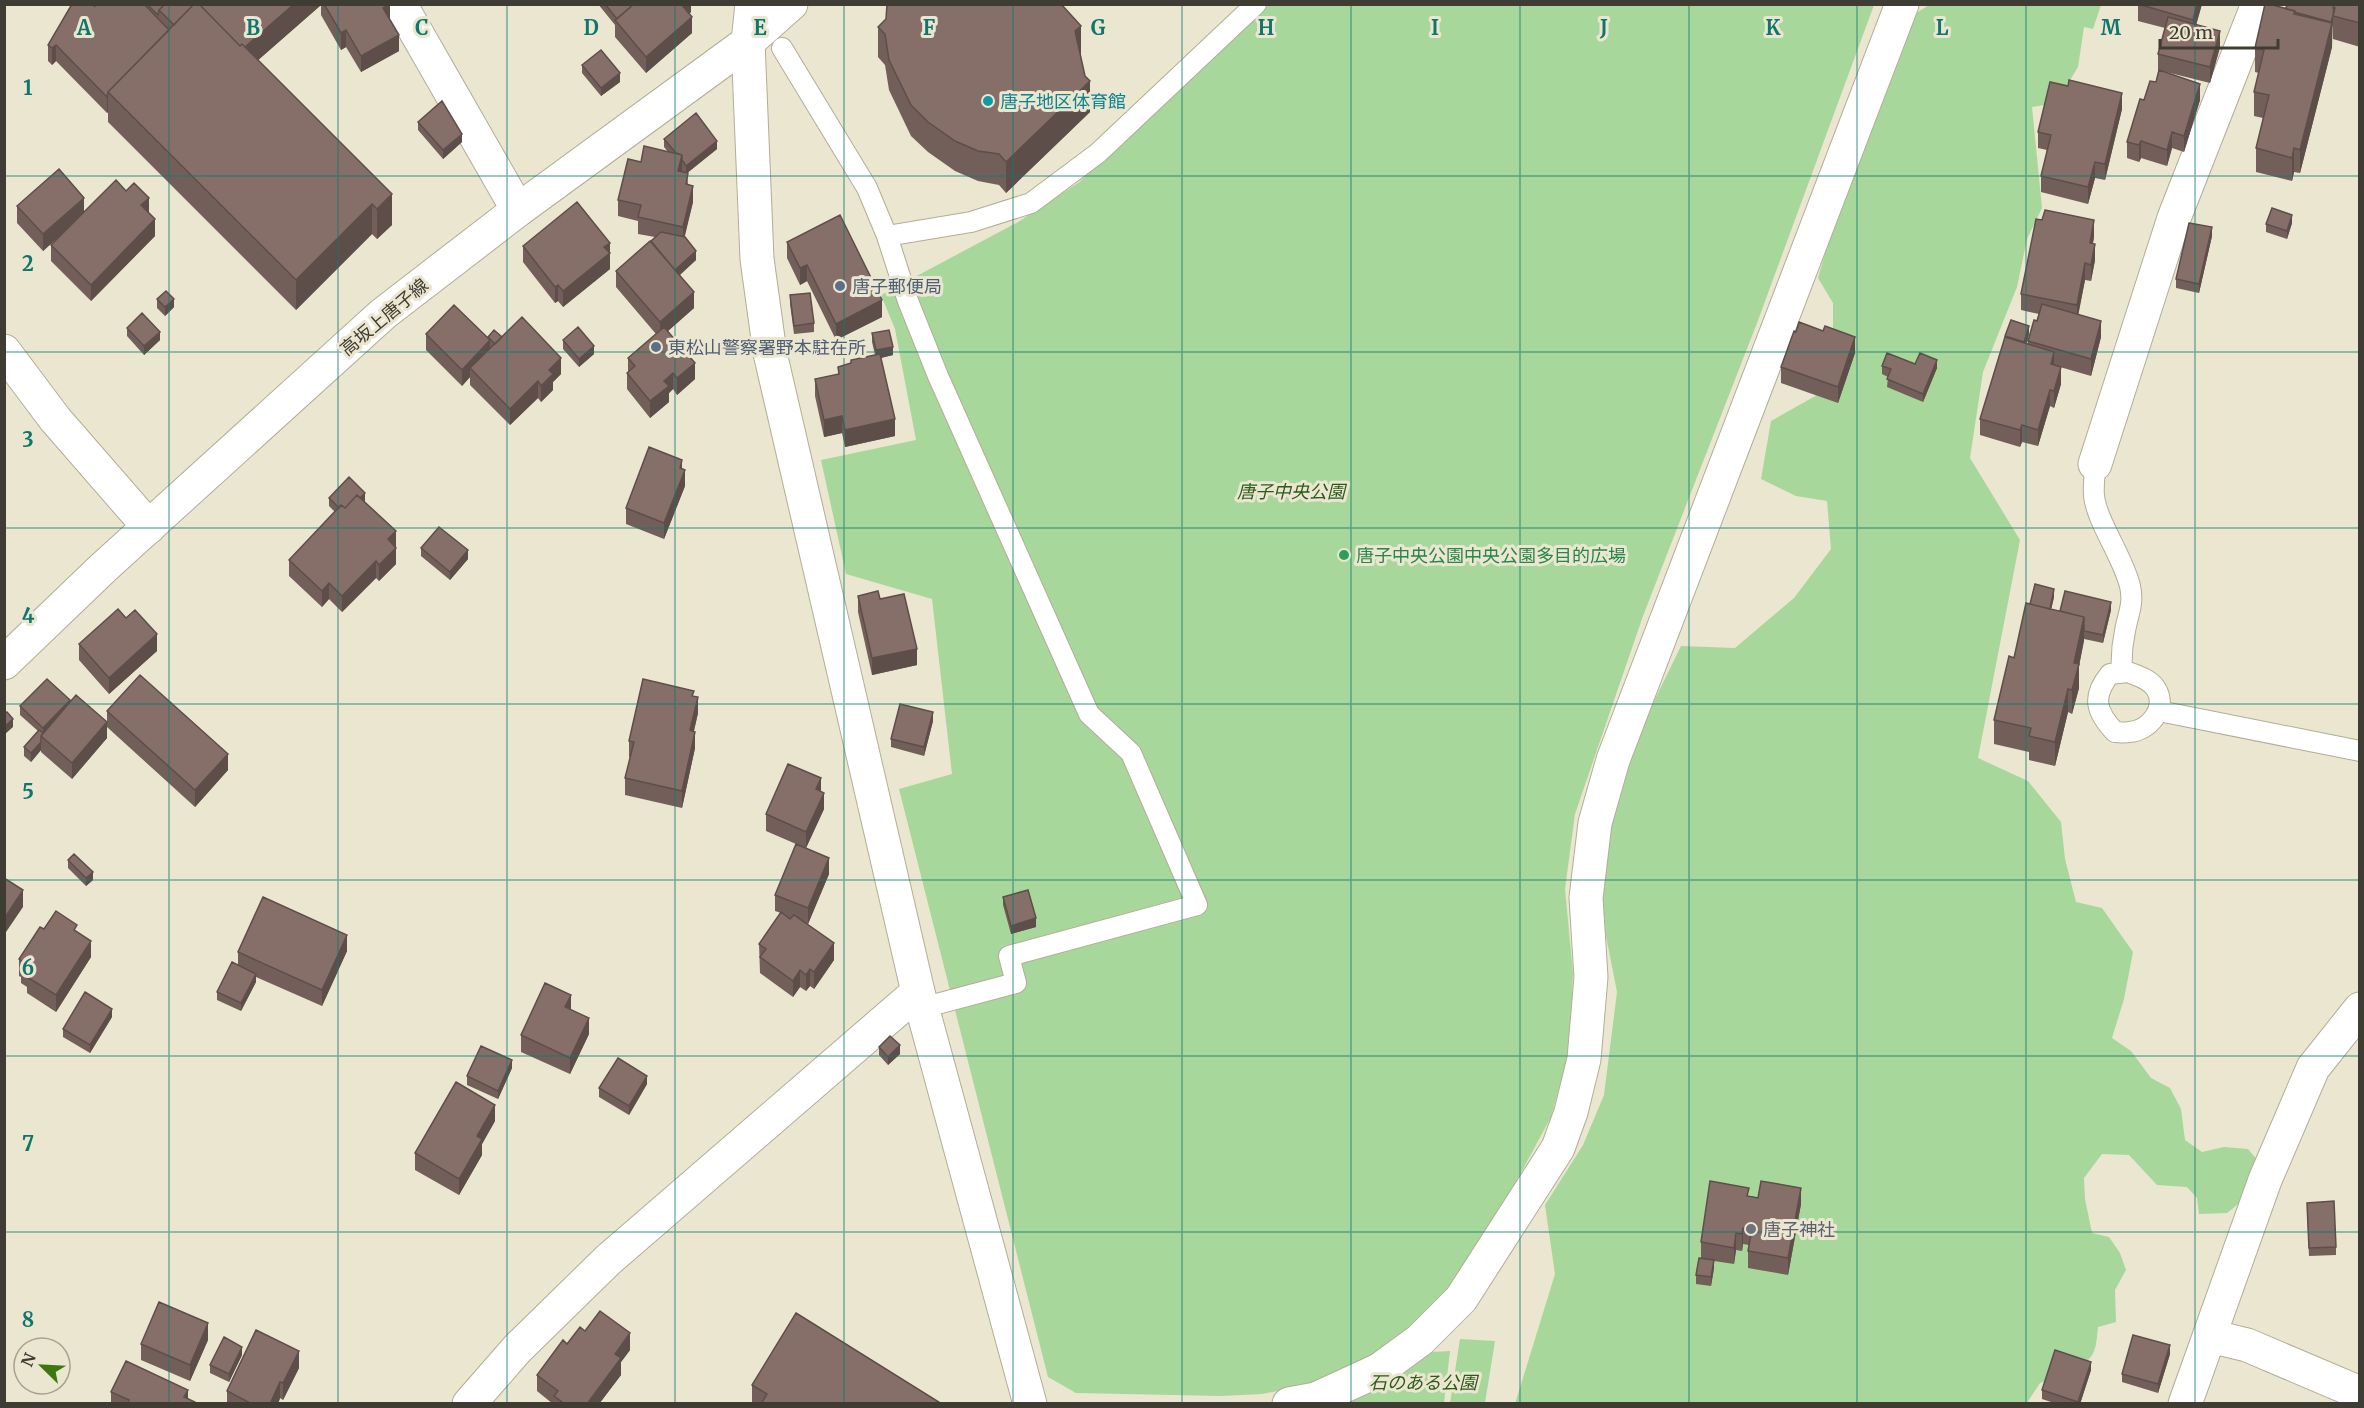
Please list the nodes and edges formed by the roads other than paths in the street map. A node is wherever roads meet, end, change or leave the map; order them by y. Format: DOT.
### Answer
graph roads {
  1 [pos="400,4"];
  2 [pos="752,4"];
  3 [pos="791,4"];
  4 [pos="1256,4"];
  5 [pos="1902,4"];
  6 [pos="2258,4"];
  7 [pos="748,42"];
  8 [pos="782,48"];
  9 [pos="518,210"];
  10 [pos="887,236"];
  11 [pos="4,351"];
  12 [pos="2095,464"];
  13 [pos="149,527"];
  14 [pos="4,663"];
  15 [pos="2122,672"];
  16 [pos="2159,711"];
  17 [pos="2360,751"];
  18 [pos="920,1000"];
  19 [pos="2360,1008"];
  20 [pos="2210,1336"];
  21 [pos="2360,1392"];
  22 [pos="468,1404"];
  23 [pos="1030,1404"];
  24 [pos="1289,1404"];
  25 [pos="2185,1404"];
  1 -- 9 [label="street"];
  2 -- 7 [label="street"];
  3 -- 7 [label="street, 高坂上唐子線"];
  4 -- 10 [label="lane"];
  5 -- 24 [label="street"];
  6 -- 12 [label="street"];
  7 -- 9 [label="street, 高坂上唐子線"];
  7 -- 18 [label="street"];
  8 -- 10 [label="lane"];
  9 -- 13 [label="street, 高坂上唐子線"];
  10 -- 18 [label="lane"];
  11 -- 13 [label="street"];
  12 -- 15 [label="lane"];
  13 -- 14 [label="street, 高坂上唐子線"];
  15 -- 16 [label="lane"];
  15 -- 16 [label="lane"];
  16 -- 17 [label="lane"];
  18 -- 22 [label="street"];
  18 -- 23 [label="street"];
  19 -- 20 [label="street"];
  20 -- 21 [label="street"];
  20 -- 25 [label="street"];
}
